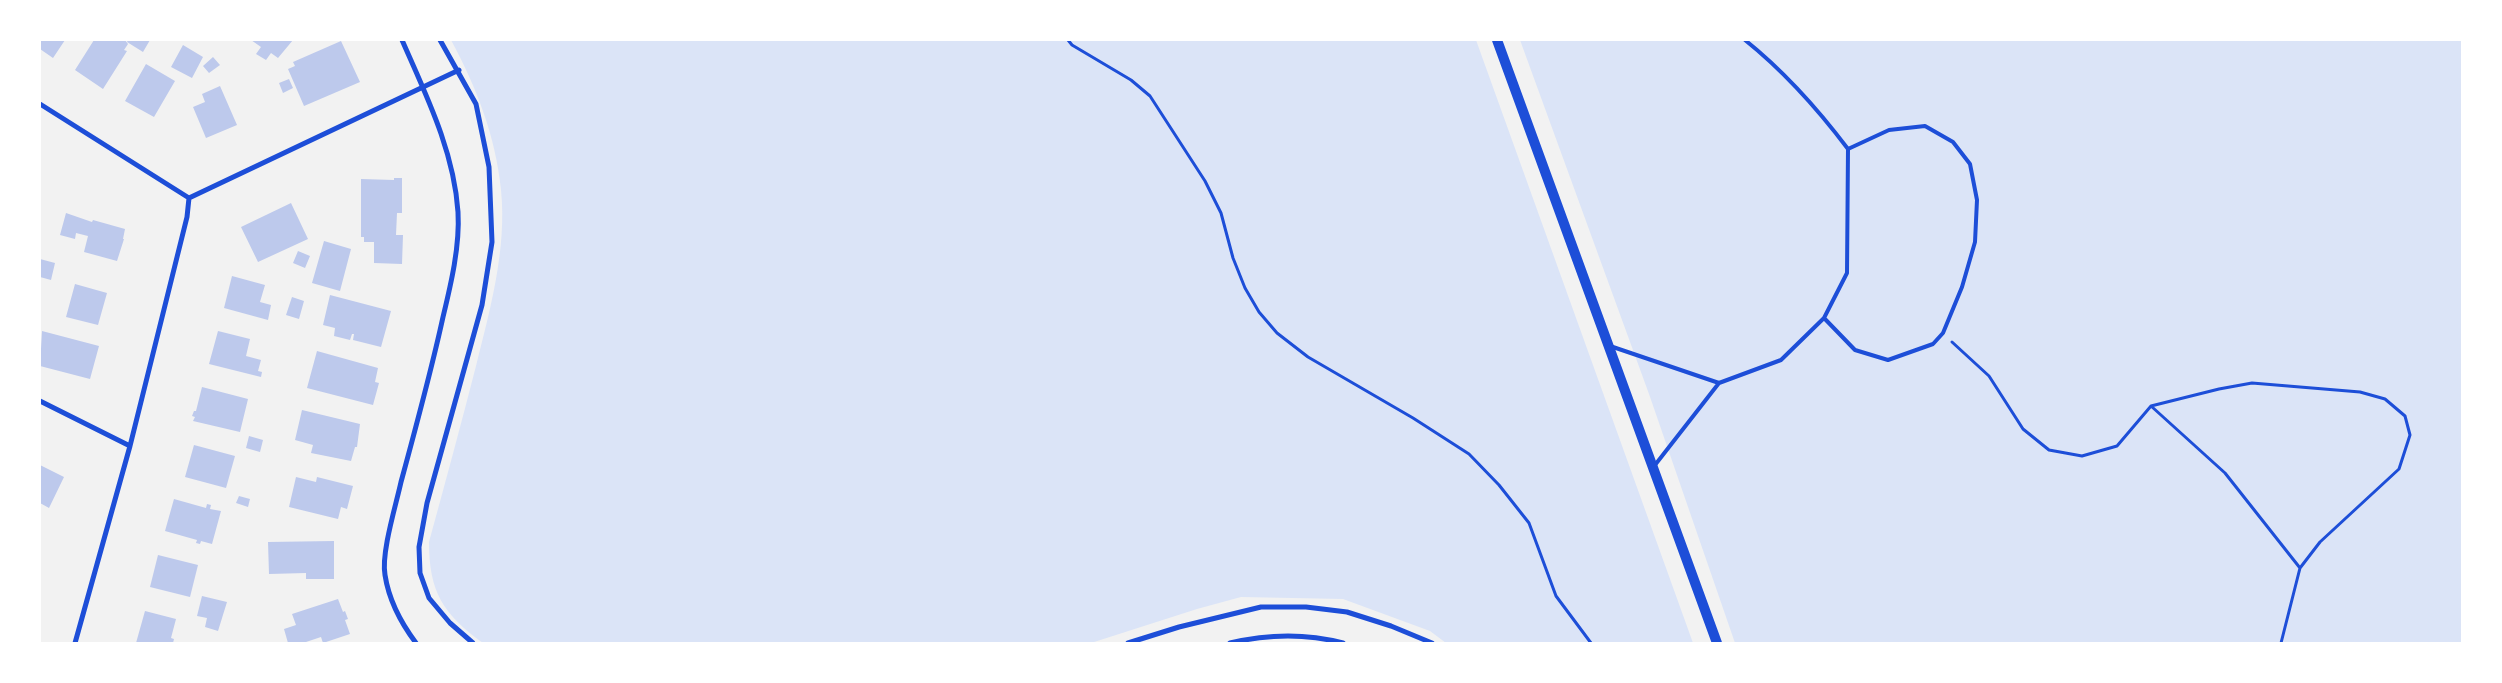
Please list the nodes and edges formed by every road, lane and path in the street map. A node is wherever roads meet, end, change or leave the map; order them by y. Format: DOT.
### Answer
graph roads {
  1 [pos="402,40"];
  2 [pos="440,40"];
  3 [pos="1068,40"];
  4 [pos="1497,40"];
  5 [pos="1745,40"];
  6 [pos="458,70"];
  7 [pos="422,87"];
  8 [pos="40,104"];
  9 [pos="1848,149"];
  10 [pos="189,198"];
  11 [pos="1824,318"];
  12 [pos="1943,333"];
  13 [pos="1607,345"];
  14 [pos="1719,383"];
  15 [pos="40,401"];
  16 [pos="2151,406"];
  17 [pos="130,446"];
  18 [pos="1652,468"];
  19 [pos="2300,568"];
  20 [pos="76,643"];
  21 [pos="416,643"];
  22 [pos="472,643"];
  23 [pos="1128,643"];
  24 [pos="1230,643"];
  25 [pos="1343,643"];
  26 [pos="1432,643"];
  27 [pos="1591,643"];
  28 [pos="1716,643"];
  29 [pos="2281,643"];
  1 -- 7 [label="street"];
  2 -- 6 [label="street"];
  3 -- 27 [label="path"];
  4 -- 13 [label="main road"];
  5 -- 9 [label="lane"];
  6 -- 7 [label="street"];
  6 -- 22 [label="street"];
  7 -- 10 [label="street"];
  7 -- 21 [label="street"];
  8 -- 10 [label="street"];
  9 -- 11 [label="lane"];
  9 -- 12 [label="lane"];
  10 -- 17 [label="street"];
  11 -- 12 [label="lane"];
  11 -- 14 [label="lane"];
  12 -- 16 [label="path"];
  13 -- 14 [label="lane"];
  13 -- 18 [label="main road"];
  14 -- 18 [label="lane"];
  15 -- 17 [label="street"];
  16 -- 19 [label="path"];
  16 -- 19 [label="path"];
  17 -- 20 [label="street"];
  18 -- 28 [label="main road"];
  19 -- 29 [label="path"];
  23 -- 26 [label="street"];
  24 -- 25 [label="street"];
}
